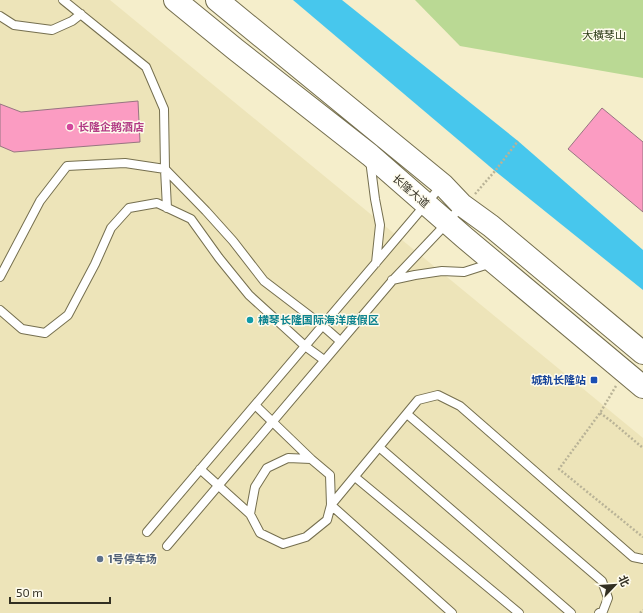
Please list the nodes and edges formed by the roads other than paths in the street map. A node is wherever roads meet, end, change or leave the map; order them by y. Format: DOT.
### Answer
graph roads {
  1 [pos="63,0"];
  2 [pos="175,0"];
  3 [pos="217,0"];
  4 [pos="81,14"];
  5 [pos="0,16"];
  6 [pos="370,156"];
  7 [pos="165,169"];
  8 [pos="443,185"];
  9 [pos="427,204"];
  10 [pos="463,205"];
  11 [pos="168,208"];
  12 [pos="447,223"];
  13 [pos="376,263"];
  14 [pos="494,263"];
  15 [pos="0,277"];
  16 [pos="392,281"];
  17 [pos="0,310"];
  18 [pos="322,326"];
  19 [pos="340,341"];
  20 [pos="305,346"];
  21 [pos="643,353"];
  22 [pos="324,360"];
  23 [pos="643,387"];
  24 [pos="254,405"];
  25 [pos="407,414"];
  26 [pos="272,422"];
  27 [pos="379,447"];
  28 [pos="311,459"];
  29 [pos="200,469"];
  30 [pos="355,477"];
  31 [pos="218,486"];
  32 [pos="331,506"];
  33 [pos="250,514"];
  34 [pos="147,532"];
  35 [pos="167,546"];
  36 [pos="643,559"];
  37 [pos="452,613"];
  38 [pos="519,613"];
  39 [pos="571,613"];
  40 [pos="599,613"];
  1 -- 4 [label="lane"];
  2 -- 6 [label="main road, 长隆大道"];
  3 -- 8 [label="main road"];
  4 -- 5 [label="lane"];
  4 -- 7 [label="lane"];
  6 -- 9 [label="main road, 长隆大道"];
  6 -- 13 [label="lane"];
  7 -- 11 [label="lane"];
  7 -- 15 [label="lane"];
  7 -- 18 [label="lane"];
  8 -- 9 [label="lane"];
  8 -- 10 [label="main road"];
  9 -- 12 [label="main road, 长隆大道"];
  9 -- 13 [label="lane"];
  10 -- 12 [label="lane"];
  10 -- 21 [label="main road"];
  11 -- 17 [label="lane"];
  11 -- 20 [label="lane"];
  12 -- 14 [label="main road, 长隆大道"];
  12 -- 16 [label="lane"];
  13 -- 18 [label="lane"];
  14 -- 16 [label="lane"];
  14 -- 23 [label="main road, 长隆大道"];
  16 -- 19 [label="lane"];
  18 -- 19 [label="lane"];
  18 -- 20 [label="lane"];
  19 -- 22 [label="lane"];
  20 -- 22 [label="lane"];
  20 -- 24 [label="lane"];
  22 -- 26 [label="lane"];
  24 -- 26 [label="lane"];
  24 -- 29 [label="lane"];
  25 -- 27 [label="lane"];
  25 -- 36 [label="lane"];
  25 -- 40 [label="lane"];
  26 -- 28 [label="lane"];
  26 -- 31 [label="lane"];
  27 -- 30 [label="lane"];
  27 -- 39 [label="lane"];
  28 -- 32 [label="lane"];
  28 -- 33 [label="lane"];
  29 -- 31 [label="lane"];
  29 -- 34 [label="lane"];
  30 -- 32 [label="lane"];
  30 -- 38 [label="lane"];
  31 -- 33 [label="lane"];
  31 -- 35 [label="lane"];
  32 -- 33 [label="lane"];
  32 -- 37 [label="lane"];
}
